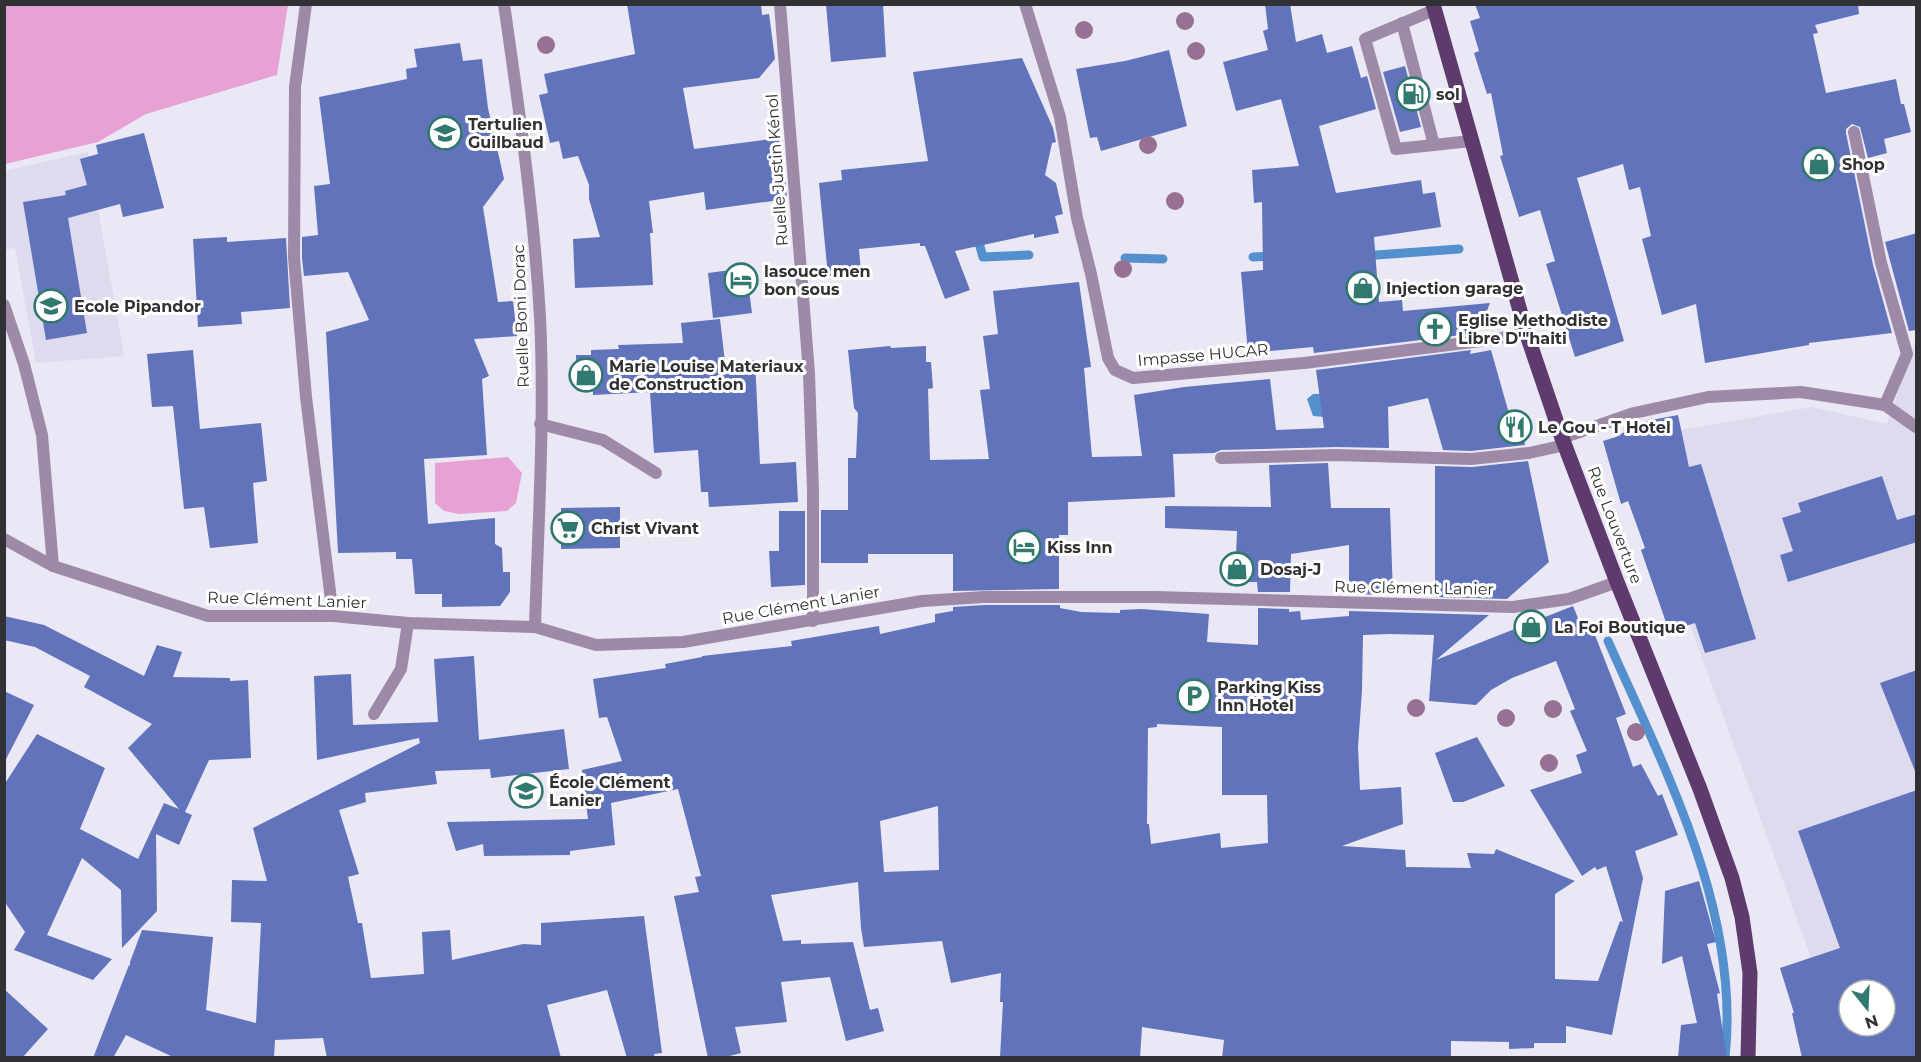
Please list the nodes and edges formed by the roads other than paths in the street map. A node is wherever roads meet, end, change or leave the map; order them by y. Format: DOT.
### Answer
graph roads {
  1 [pos="306,4"];
  2 [pos="504,4"];
  3 [pos="780,4"];
  4 [pos="1025,4"];
  5 [pos="1433,7"];
  6 [pos="1401,23"];
  7 [pos="1854,132"];
  8 [pos="1472,141"];
  9 [pos="1434,145"];
  10 [pos="4,305"];
  11 [pos="1526,332"];
  12 [pos="1885,405"];
  13 [pos="540,424"];
  14 [pos="1917,427"];
  15 [pos="1564,441"];
  16 [pos="1221,458"];
  17 [pos="656,473"];
  18 [pos="4,539"];
  19 [pos="53,566"];
  20 [pos="1617,582"];
  21 [pos="333,616"];
  22 [pos="813,621"];
  23 [pos="408,623"];
  24 [pos="535,627"];
  25 [pos="374,714"];
  26 [pos="1748,1058"];
  1 -- 21 [label="street"];
  2 -- 13 [label="street, Ruelle Boni Dorac"];
  3 -- 22 [label="street, Ruelle Justin Kénol"];
  4 -- 11 [label="street, Impasse HUCAR"];
  5 -- 6 [label="street"];
  5 -- 8 [label="main road, Rue Louverture"];
  6 -- 9 [label="street"];
  6 -- 9 [label="street"];
  7 -- 12 [label="street"];
  8 -- 9 [label="street"];
  8 -- 11 [label="main road, Rue Louverture"];
  10 -- 19 [label="street"];
  11 -- 15 [label="main road, Rue Louverture"];
  12 -- 14 [label="street"];
  12 -- 15 [label="street"];
  13 -- 17 [label="street"];
  13 -- 24 [label="street, Ruelle Boni Dorac"];
  15 -- 16 [label="street"];
  15 -- 20 [label="main road, Rue Louverture"];
  18 -- 19 [label="street, Rue Clément Lanier"];
  19 -- 21 [label="street, Rue Clément Lanier"];
  20 -- 22 [label="street, Rue Clément Lanier"];
  20 -- 26 [label="main road, Rue Louverture"];
  21 -- 23 [label="street, Rue Clément Lanier"];
  22 -- 24 [label="street, Rue Clément Lanier"];
  23 -- 24 [label="street, Rue Clément Lanier"];
  23 -- 25 [label="street"];
}
